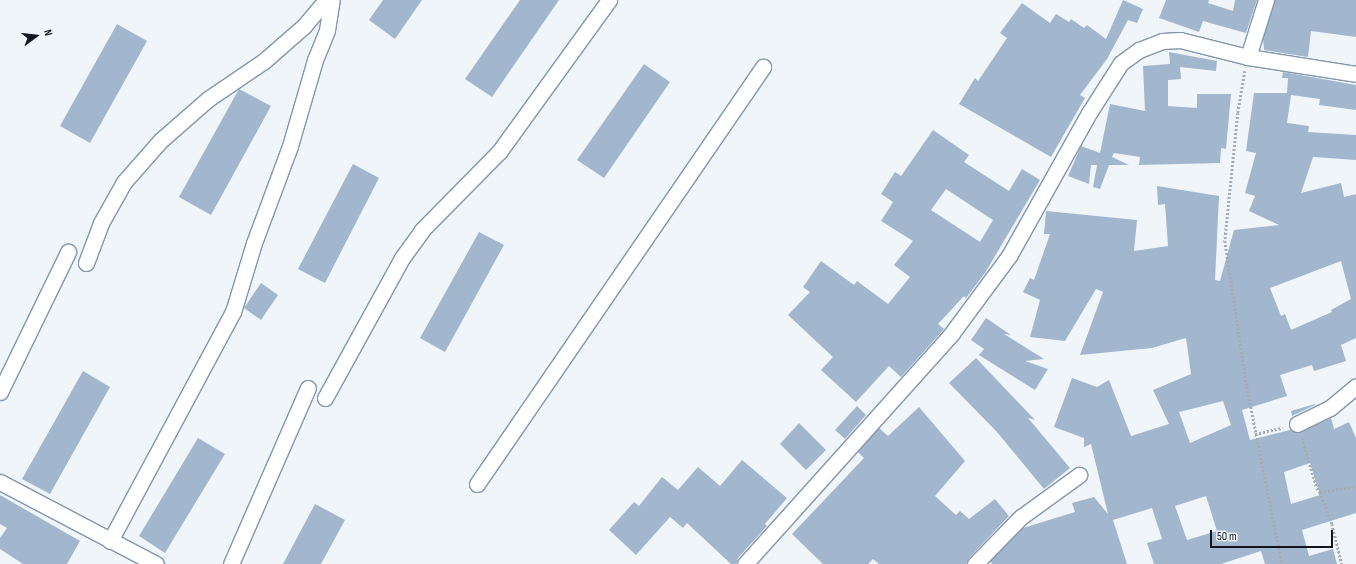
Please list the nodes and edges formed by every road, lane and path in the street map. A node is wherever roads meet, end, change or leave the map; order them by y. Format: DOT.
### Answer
graph roads {
  1 [pos="326,0"];
  2 [pos="332,0"];
  3 [pos="609,0"];
  4 [pos="1266,0"];
  5 [pos="1248,57"];
  6 [pos="763,67"];
  7 [pos="1356,74"];
  8 [pos="68,252"];
  9 [pos="86,263"];
  10 [pos="1356,386"];
  11 [pos="308,388"];
  12 [pos="0,392"];
  13 [pos="325,398"];
  14 [pos="1297,424"];
  15 [pos="1255,434"];
  16 [pos="1079,475"];
  17 [pos="0,482"];
  18 [pos="477,484"];
  19 [pos="1356,486"];
  20 [pos="1320,492"];
  21 [pos="110,541"];
  22 [pos="156,564"];
  23 [pos="231,564"];
  24 [pos="745,564"];
  25 [pos="975,564"];
  26 [pos="1282,564"];
  27 [pos="1342,564"];
  1 -- 9 [label="street"];
  2 -- 21 [label="street"];
  3 -- 13 [label="street"];
  4 -- 5 [label="street"];
  5 -- 7 [label="street"];
  5 -- 15 [label="path"];
  5 -- 24 [label="street"];
  6 -- 18 [label="street"];
  8 -- 12 [label="street"];
  10 -- 14 [label="street"];
  11 -- 23 [label="street"];
  14 -- 15 [label="path"];
  14 -- 20 [label="path"];
  15 -- 26 [label="path"];
  16 -- 25 [label="street"];
  17 -- 21 [label="street"];
  19 -- 20 [label="path"];
  20 -- 27 [label="path"];
  21 -- 22 [label="street"];
}
